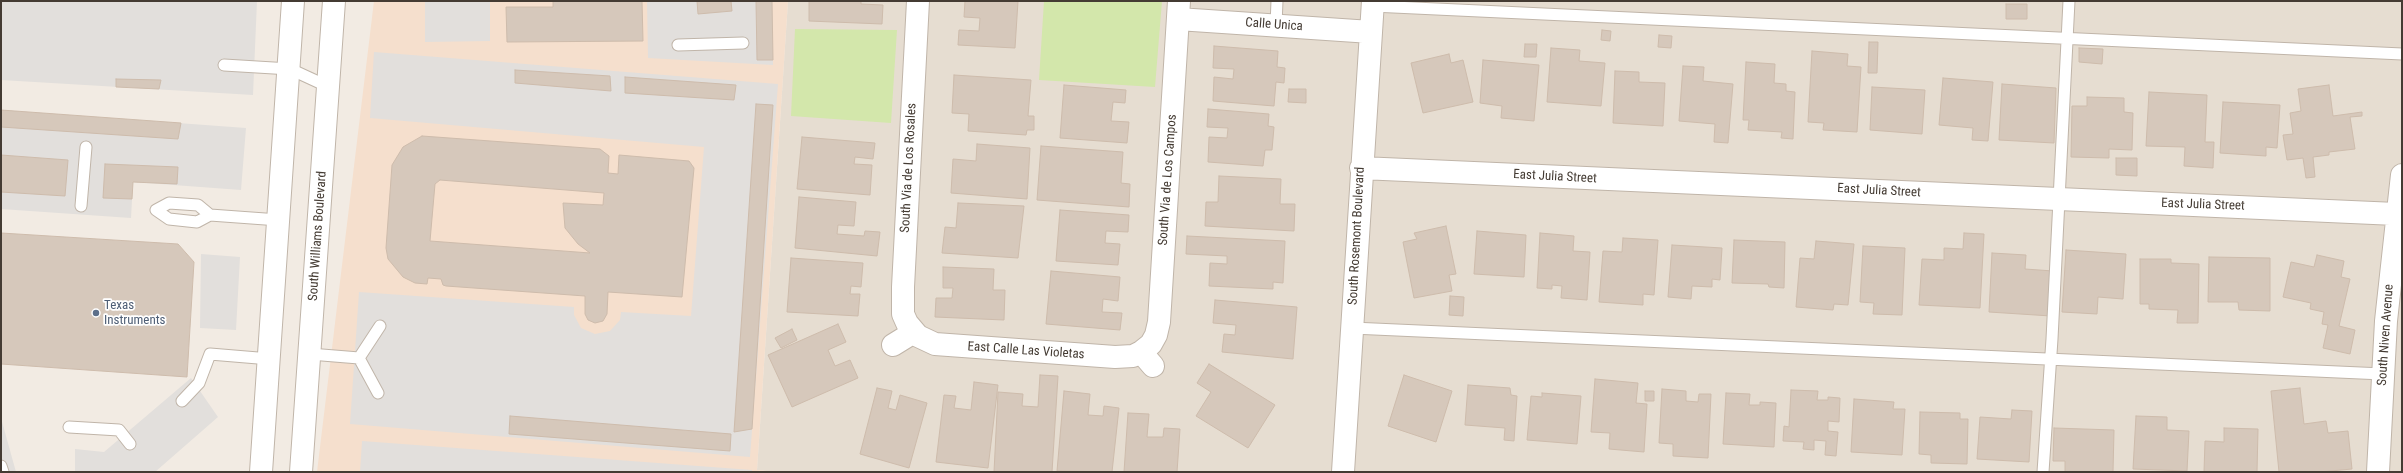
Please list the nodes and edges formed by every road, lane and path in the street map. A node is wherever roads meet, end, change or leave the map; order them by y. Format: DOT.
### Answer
graph roads {
  1 [pos="293,1"];
  2 [pos="334,1"];
  3 [pos="918,1"];
  4 [pos="1277,1"];
  5 [pos="2069,1"];
  6 [pos="1373,3"];
  7 [pos="1178,10"];
  8 [pos="1276,25"];
  9 [pos="1371,32"];
  10 [pos="2067,38"];
  11 [pos="743,43"];
  12 [pos="678,45"];
  13 [pos="2402,54"];
  14 [pos="224,65"];
  15 [pos="290,69"];
  16 [pos="329,87"];
  17 [pos="86,147"];
  18 [pos="1361,168"];
  19 [pos="2402,175"];
  20 [pos="2059,199"];
  21 [pos="81,206"];
  22 [pos="2396,214"];
  23 [pos="210,215"];
  24 [pos="279,220"];
  25 [pos="380,326"];
  26 [pos="1352,328"];
  27 [pos="914,332"];
  28 [pos="893,345"];
  29 [pos="310,354"];
  30 [pos="270,358"];
  31 [pos="359,358"];
  32 [pos="1147,359"];
  33 [pos="2051,360"];
  34 [pos="2383,374"];
  35 [pos="378,393"];
  36 [pos="182,401"];
  37 [pos="69,427"];
  38 [pos="130,444"];
  39 [pos="1,466"];
  40 [pos="3,472"];
  41 [pos="261,472"];
  42 [pos="301,472"];
  43 [pos="1343,472"];
  44 [pos="2043,472"];
  45 [pos="2378,472"];
  1 -- 15 [label="street"];
  2 -- 16 [label="street, South Williams Boulevard"];
  3 -- 27 [label="street, South Via de Los Rosales"];
  4 -- 8 [label="lane"];
  5 -- 10 [label="lane"];
  6 -- 9 [label="street, South Rosemont Boulevard"];
  6 -- 10 [label="lane"];
  7 -- 8 [label="street, Calle Unica"];
  7 -- 32 [label="street, South Via de Los Campos"];
  8 -- 9 [label="street, Calle Unica"];
  9 -- 18 [label="street, South Rosemont Boulevard"];
  10 -- 13 [label="lane"];
  10 -- 20 [label="lane"];
  11 -- 12 [label="lane"];
  14 -- 15 [label="lane"];
  15 -- 16 [label="lane"];
  15 -- 24 [label="street"];
  16 -- 29 [label="street, South Williams Boulevard"];
  17 -- 21 [label="lane"];
  18 -- 20 [label="street, East Julia Street"];
  18 -- 26 [label="street, South Rosemont Boulevard"];
  19 -- 22 [label="street, South Niven Avenue"];
  20 -- 22 [label="street, East Julia Street"];
  20 -- 33 [label="lane"];
  22 -- 34 [label="street, South Niven Avenue"];
  23 -- 24 [label="lane"];
  24 -- 30 [label="street"];
  25 -- 31 [label="lane"];
  26 -- 33 [label="lane"];
  26 -- 43 [label="street, South Rosemont Boulevard"];
  27 -- 28 [label="street"];
  27 -- 32 [label="street, East Calle Las Violetas"];
  29 -- 31 [label="lane"];
  29 -- 42 [label="street, South Williams Boulevard"];
  30 -- 36 [label="lane"];
  30 -- 41 [label="street"];
  31 -- 35 [label="lane"];
  33 -- 34 [label="lane"];
  33 -- 44 [label="lane"];
  34 -- 45 [label="street, South Niven Avenue"];
  37 -- 38 [label="lane"];
  39 -- 40 [label="lane"];
}
